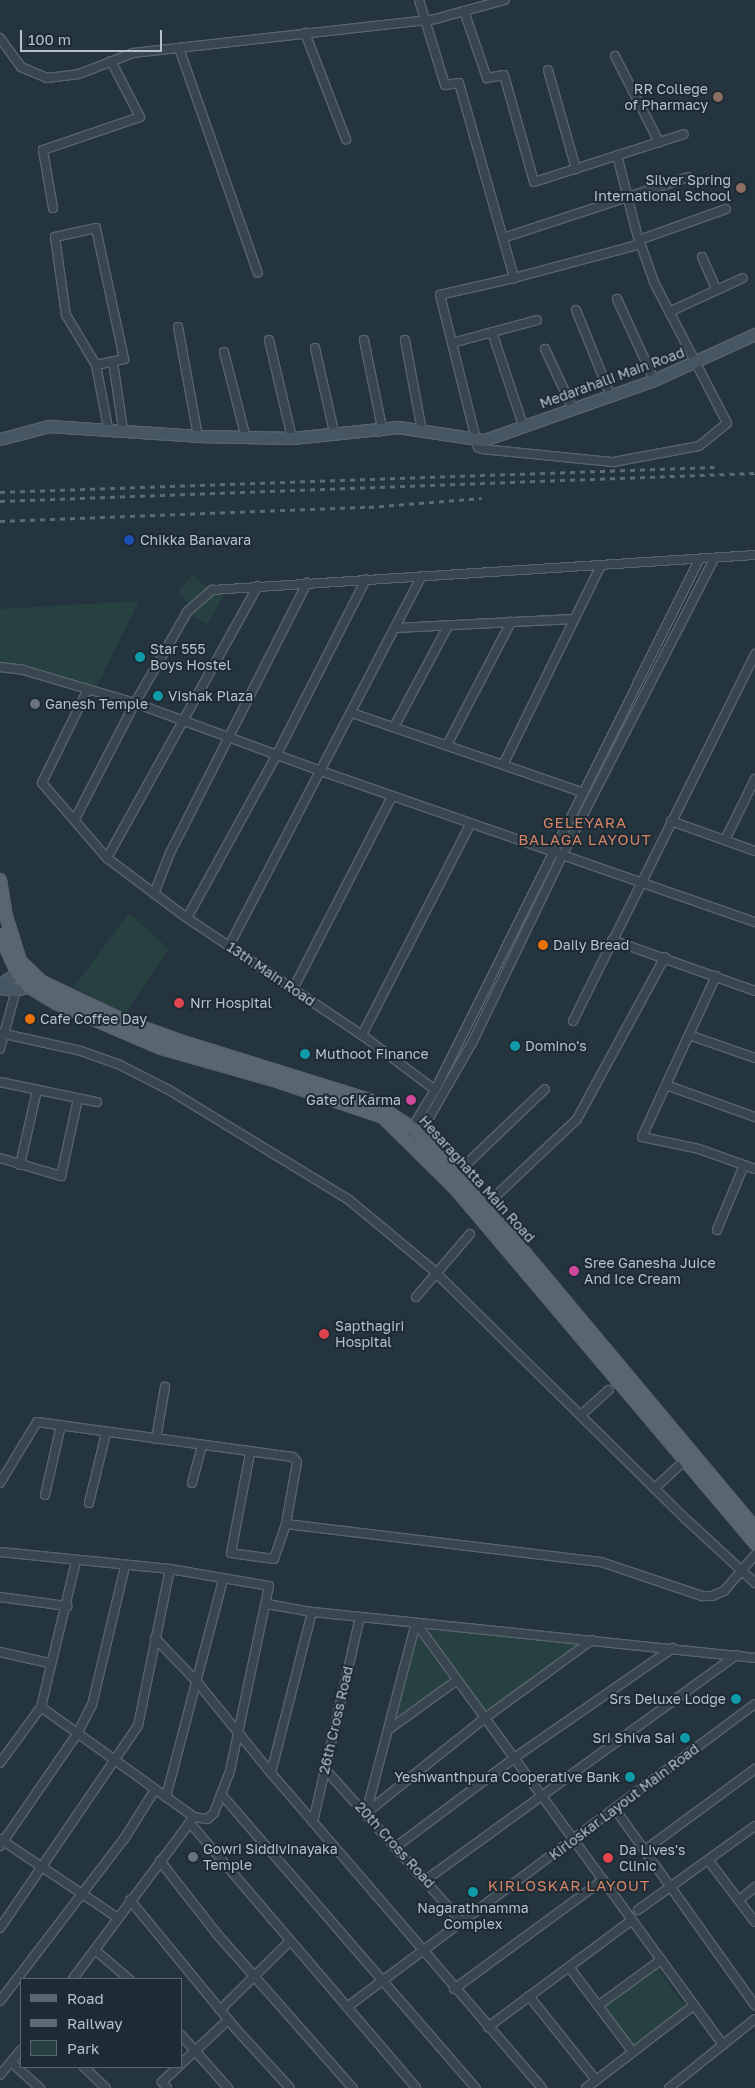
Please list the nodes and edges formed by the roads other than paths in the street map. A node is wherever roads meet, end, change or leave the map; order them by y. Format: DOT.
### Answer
graph roads {
  1 [pos="419,0"];
  2 [pos="504,0"];
  3 [pos="464,11"];
  4 [pos="423,20"];
  5 [pos="305,33"];
  6 [pos="0,38"];
  7 [pos="179,48"];
  8 [pos="615,56"];
  9 [pos="111,61"];
  10 [pos="548,70"];
  11 [pos="684,134"];
  12 [pos="346,139"];
  13 [pos="659,142"];
  14 [pos="617,155"];
  15 [pos="576,169"];
  16 [pos="688,177"];
  17 [pos="627,197"];
  18 [pos="52,208"];
  19 [pos="726,209"];
  20 [pos="503,238"];
  21 [pos="640,242"];
  22 [pos="702,258"];
  23 [pos="258,273"];
  24 [pos="514,278"];
  25 [pos="743,278"];
  26 [pos="718,290"];
  27 [pos="616,299"];
  28 [pos="576,310"];
  29 [pos="669,312"];
  30 [pos="537,320"];
  31 [pos="178,327"];
  32 [pos="492,332"];
  33 [pos="755,334"];
  34 [pos="269,340"];
  35 [pos="364,340"];
  36 [pos="405,340"];
  37 [pos="452,343"];
  38 [pos="315,348"];
  39 [pos="545,349"];
  40 [pos="224,352"];
  41 [pos="113,362"];
  42 [pos="696,363"];
  43 [pos="96,364"];
  44 [pos="654,380"];
  45 [pos="610,394"];
  46 [pos="572,407"];
  47 [pos="108,428"];
  48 [pos="524,428"];
  49 [pos="123,429"];
  50 [pos="422,431"];
  51 [pos="379,432"];
  52 [pos="198,436"];
  53 [pos="335,436"];
  54 [pos="246,438"];
  55 [pos="292,438"];
  56 [pos="0,439"];
  57 [pos="476,440"];
  58 [pos="755,555"];
  59 [pos="714,559"];
  60 [pos="699,560"];
  61 [pos="600,567"];
  62 [pos="422,576"];
  63 [pos="366,579"];
  64 [pos="307,583"];
  65 [pos="258,586"];
  66 [pos="574,619"];
  67 [pos="511,622"];
  68 [pos="448,626"];
  69 [pos="395,628"];
  70 [pos="755,654"];
  71 [pos="753,664"];
  72 [pos="0,667"];
  73 [pos="87,691"];
  74 [pos="135,703"];
  75 [pos="352,713"];
  76 [pos="184,720"];
  77 [pos="394,727"];
  78 [pos="230,737"];
  79 [pos="447,745"];
  80 [pos="277,754"];
  81 [pos="503,764"];
  82 [pos="321,772"];
  83 [pos="755,779"];
  84 [pos="584,794"];
  85 [pos="752,794"];
  86 [pos="392,796"];
  87 [pos="75,819"];
  88 [pos="671,821"];
  89 [pos="471,823"];
  90 [pos="725,840"];
  91 [pos="755,851"];
  92 [pos="559,853"];
  93 [pos="107,858"];
  94 [pos="0,880"];
  95 [pos="640,882"];
  96 [pos="154,894"];
  97 [pos="187,918"];
  98 [pos="755,922"];
  99 [pos="0,935"];
  100 [pos="612,940"];
  101 [pos="229,946"];
  102 [pos="665,957"];
  103 [pos="21,971"];
  104 [pos="716,976"];
  105 [pos="42,982"];
  106 [pos="0,984"];
  107 [pos="0,988"];
  108 [pos="22,988"];
  109 [pos="294,989"];
  110 [pos="755,991"];
  111 [pos="573,1022"];
  112 [pos="2,1034"];
  113 [pos="362,1035"];
  114 [pos="689,1035"];
  115 [pos="0,1049"];
  116 [pos="755,1058"];
  117 [pos="0,1082"];
  118 [pos="666,1085"];
  119 [pos="544,1089"];
  120 [pos="37,1090"];
  121 [pos="435,1090"];
  122 [pos="78,1099"];
  123 [pos="97,1102"];
  124 [pos="755,1117"];
  125 [pos="412,1136"];
  126 [pos="0,1158"];
  127 [pos="20,1165"];
  128 [pos="744,1166"];
  129 [pos="755,1169"];
  130 [pos="455,1175"];
  131 [pos="483,1208"];
  132 [pos="716,1230"];
  133 [pos="470,1234"];
  134 [pos="436,1272"];
  135 [pos="416,1297"];
  136 [pos="165,1387"];
  137 [pos="610,1390"];
  138 [pos="582,1414"];
  139 [pos="61,1425"];
  140 [pos="106,1433"];
  141 [pos="156,1439"];
  142 [pos="202,1446"];
  143 [pos="250,1453"];
  144 [pos="685,1460"];
  145 [pos="0,1483"];
  146 [pos="192,1483"];
  147 [pos="655,1488"];
  148 [pos="45,1495"];
  149 [pos="89,1503"];
  150 [pos="286,1524"];
  151 [pos="755,1528"];
  152 [pos="755,1543"];
  153 [pos="0,1552"];
  154 [pos="755,1555"];
  155 [pos="76,1561"];
  156 [pos="125,1566"];
  157 [pos="170,1569"];
  158 [pos="741,1571"];
  159 [pos="223,1579"];
  160 [pos="755,1583"];
  161 [pos="0,1597"];
  162 [pos="267,1604"];
  163 [pos="68,1606"];
  164 [pos="312,1612"];
  165 [pos="360,1617"];
  166 [pos="416,1623"];
  167 [pos="155,1638"];
  168 [pos="592,1640"];
  169 [pos="673,1648"];
  170 [pos="0,1652"];
  171 [pos="736,1655"];
  172 [pos="755,1658"];
  173 [pos="49,1663"];
  174 [pos="457,1680"];
  175 [pos="197,1682"];
  176 [pos="755,1704"];
  177 [pos="41,1707"];
  178 [pos="485,1718"];
  179 [pos="388,1730"];
  180 [pos="238,1731"];
  181 [pos="77,1734"];
  182 [pos="514,1758"];
  183 [pos="115,1761"];
  184 [pos="0,1763"];
  185 [pos="755,1768"];
  186 [pos="325,1769"];
  187 [pos="272,1773"];
  188 [pos="155,1790"];
  189 [pos="222,1794"];
  190 [pos="541,1794"];
  191 [pos="166,1798"];
  192 [pos="615,1809"];
  193 [pos="366,1813"];
  194 [pos="192,1820"];
  195 [pos="313,1822"];
  196 [pos="755,1826"];
  197 [pos="574,1840"];
  198 [pos="1,1842"];
  199 [pos="397,1846"];
  200 [pos="644,1850"];
  201 [pos="160,1861"];
  202 [pos="709,1861"];
  203 [pos="43,1867"];
  204 [pos="427,1879"];
  205 [pos="603,1880"];
  206 [pos="755,1887"];
  207 [pos="671,1888"];
  208 [pos="82,1894"];
  209 [pos="130,1900"];
  210 [pos="739,1900"];
  211 [pos="638,1910"];
  212 [pos="118,1918"];
  213 [pos="632,1920"];
  214 [pos="462,1922"];
  215 [pos="755,1922"];
  216 [pos="0,1928"];
  217 [pos="289,1942"];
  218 [pos="95,1950"];
  219 [pos="424,1950"];
  220 [pos="662,1960"];
  221 [pos="569,1967"];
  222 [pos="255,1977"];
  223 [pos="74,1978"];
  224 [pos="128,1978"];
  225 [pos="383,1980"];
  226 [pos="454,1989"];
  227 [pos="529,1996"];
  228 [pos="0,2002"];
  229 [pos="599,2005"];
  230 [pos="694,2005"];
  231 [pos="755,2005"];
  232 [pos="347,2007"];
  233 [pos="220,2010"];
  234 [pos="755,2019"];
  235 [pos="228,2020"];
  236 [pos="488,2027"];
  237 [pos="182,2036"];
  238 [pos="723,2045"];
  239 [pos="632,2050"];
  240 [pos="20,2051"];
  241 [pos="195,2051"];
  242 [pos="12,2063"];
  243 [pos="182,2063"];
  244 [pos="85,2068"];
  245 [pos="177,2068"];
  246 [pos="0,2076"];
  247 [pos="596,2080"];
  248 [pos="40,2088"];
  249 [pos="106,2088"];
  250 [pos="167,2088"];
  251 [pos="228,2088"];
  252 [pos="290,2088"];
  253 [pos="353,2088"];
  254 [pos="416,2088"];
  255 [pos="476,2088"];
  256 [pos="542,2088"];
  257 [pos="586,2088"];
  258 [pos="669,2088"];
  1 -- 4 [label="street"];
  2 -- 3 [label="street"];
  3 -- 4 [label="street"];
  3 -- 15 [label="street"];
  4 -- 5 [label="street"];
  4 -- 20 [label="street"];
  5 -- 7 [label="street"];
  5 -- 12 [label="street"];
  6 -- 9 [label="street"];
  7 -- 9 [label="street"];
  7 -- 23 [label="street"];
  8 -- 13 [label="street"];
  9 -- 18 [label="street"];
  10 -- 15 [label="street"];
  11 -- 13 [label="street"];
  13 -- 14 [label="street"];
  14 -- 15 [label="street"];
  14 -- 17 [label="street"];
  16 -- 17 [label="street"];
  17 -- 20 [label="street"];
  17 -- 21 [label="street"];
  19 -- 21 [label="street"];
  20 -- 24 [label="street"];
  21 -- 24 [label="street"];
  21 -- 29 [label="street"];
  22 -- 26 [label="street"];
  24 -- 37 [label="street"];
  25 -- 26 [label="street"];
  26 -- 29 [label="street"];
  27 -- 44 [label="street"];
  28 -- 45 [label="street"];
  29 -- 42 [label="street"];
  30 -- 32 [label="street"];
  31 -- 52 [label="street"];
  32 -- 37 [label="street"];
  32 -- 48 [label="street"];
  33 -- 42 [label="street, Medarahalli Main Road"];
  34 -- 55 [label="street"];
  35 -- 51 [label="street"];
  36 -- 50 [label="street"];
  37 -- 57 [label="street"];
  38 -- 53 [label="street"];
  39 -- 46 [label="street"];
  40 -- 54 [label="street"];
  41 -- 43 [label="street"];
  41 -- 43 [label="street"];
  41 -- 49 [label="street"];
  42 -- 44 [label="street, Medarahalli Main Road"];
  42 -- 57 [label="street"];
  43 -- 47 [label="street"];
  44 -- 45 [label="street, Medarahalli Main Road"];
  45 -- 46 [label="street, Medarahalli Main Road"];
  46 -- 48 [label="street, Medarahalli Main Road"];
  47 -- 49 [label="street"];
  47 -- 56 [label="street"];
  48 -- 57 [label="street, Medarahalli Main Road"];
  49 -- 52 [label="street"];
  50 -- 51 [label="street"];
  50 -- 57 [label="street"];
  51 -- 53 [label="street"];
  52 -- 54 [label="street"];
  53 -- 55 [label="street"];
  54 -- 55 [label="street"];
  58 -- 59 [label="street"];
  59 -- 60 [label="street"];
  59 -- 92 [label="street"];
  60 -- 61 [label="street"];
  60 -- 84 [label="street"];
  61 -- 62 [label="street"];
  61 -- 66 [label="street"];
  62 -- 63 [label="street"];
  62 -- 69 [label="street"];
  63 -- 64 [label="street"];
  63 -- 80 [label="street"];
  64 -- 65 [label="street"];
  64 -- 78 [label="street"];
  65 -- 74 [label="street"];
  65 -- 76 [label="street"];
  66 -- 67 [label="street"];
  66 -- 81 [label="street"];
  67 -- 68 [label="street"];
  67 -- 79 [label="street"];
  68 -- 69 [label="street"];
  68 -- 77 [label="street"];
  69 -- 75 [label="street"];
  70 -- 71 [label="street"];
  71 -- 88 [label="street"];
  72 -- 73 [label="street"];
  73 -- 74 [label="street"];
  73 -- 87 [label="street, 13th Main Road"];
  74 -- 76 [label="street"];
  74 -- 87 [label="street"];
  75 -- 77 [label="street"];
  75 -- 82 [label="street"];
  76 -- 78 [label="street"];
  76 -- 93 [label="street"];
  77 -- 79 [label="street"];
  78 -- 80 [label="street"];
  78 -- 96 [label="street"];
  79 -- 81 [label="street"];
  80 -- 82 [label="street"];
  80 -- 97 [label="street"];
  81 -- 84 [label="street"];
  82 -- 86 [label="street"];
  82 -- 101 [label="street"];
  83 -- 85 [label="street"];
  84 -- 92 [label="street"];
  85 -- 90 [label="street"];
  86 -- 89 [label="street"];
  86 -- 109 [label="street"];
  87 -- 93 [label="street, 13th Main Road"];
  88 -- 90 [label="street"];
  88 -- 95 [label="street"];
  89 -- 92 [label="street"];
  89 -- 113 [label="street"];
  90 -- 91 [label="street"];
  92 -- 95 [label="street"];
  92 -- 121 [label="street"];
  92 -- 125 [label="street"];
  93 -- 96 [label="street, 13th Main Road"];
  94 -- 103 [label="main road, Hesaraghatta Main Road"];
  95 -- 98 [label="street"];
  95 -- 100 [label="street"];
  96 -- 97 [label="street, 13th Main Road"];
  97 -- 101 [label="street, 13th Main Road"];
  99 -- 103 [label="main road, Hesaraghatta Main Road"];
  100 -- 102 [label="street"];
  100 -- 111 [label="street"];
  101 -- 109 [label="street, 13th Main Road"];
  102 -- 104 [label="street"];
  102 -- 131 [label="street"];
  103 -- 105 [label="main road, Hesaraghatta Main Road"];
  103 -- 106 [label="street"];
  103 -- 108 [label="main road, Hesaraghatta Main Road"];
  104 -- 110 [label="street"];
  104 -- 114 [label="street"];
  105 -- 108 [label="street"];
  105 -- 125 [label="main road, Hesaraghatta Main Road"];
  107 -- 108 [label="street"];
  108 -- 112 [label="street"];
  108 -- 125 [label="main road, Hesaraghatta Main Road"];
  109 -- 113 [label="street, 13th Main Road"];
  112 -- 115 [label="street"];
  112 -- 134 [label="street"];
  113 -- 121 [label="street, 13th Main Road"];
  114 -- 116 [label="street"];
  114 -- 118 [label="street"];
  117 -- 120 [label="street"];
  118 -- 124 [label="street"];
  118 -- 128 [label="street"];
  119 -- 130 [label="street"];
  120 -- 122 [label="street"];
  120 -- 127 [label="street"];
  121 -- 125 [label="street"];
  122 -- 123 [label="street"];
  122 -- 127 [label="street"];
  125 -- 130 [label="main road, Hesaraghatta Main Road"];
  125 -- 144 [label="main road, Hesaraghatta Main Road"];
  126 -- 127 [label="street"];
  128 -- 129 [label="street"];
  128 -- 132 [label="street"];
  130 -- 131 [label="main road, Hesaraghatta Main Road"];
  131 -- 151 [label="main road, Hesaraghatta Main Road"];
  133 -- 134 [label="street"];
  134 -- 135 [label="street"];
  134 -- 138 [label="street"];
  136 -- 141 [label="street"];
  137 -- 138 [label="street"];
  138 -- 147 [label="street"];
  139 -- 140 [label="street"];
  139 -- 145 [label="street"];
  139 -- 148 [label="street"];
  140 -- 141 [label="street"];
  140 -- 149 [label="street"];
  141 -- 142 [label="street"];
  142 -- 143 [label="street"];
  142 -- 146 [label="street"];
  143 -- 150 [label="street"];
  143 -- 150 [label="street"];
  144 -- 147 [label="street"];
  144 -- 152 [label="main road, Hesaraghatta Main Road"];
  147 -- 158 [label="street"];
  150 -- 158 [label="street"];
  153 -- 155 [label="street"];
  154 -- 158 [label="street"];
  155 -- 156 [label="street"];
  155 -- 163 [label="street"];
  156 -- 157 [label="street"];
  156 -- 181 [label="street"];
  157 -- 159 [label="street"];
  157 -- 167 [label="street"];
  158 -- 160 [label="street"];
  159 -- 162 [label="street"];
  159 -- 175 [label="street"];
  161 -- 163 [label="street"];
  162 -- 164 [label="street"];
  162 -- 180 [label="street"];
  163 -- 173 [label="street"];
  164 -- 165 [label="street"];
  164 -- 187 [label="street"];
  165 -- 166 [label="street"];
  165 -- 186 [label="street, 26th Cross Road"];
  166 -- 168 [label="street"];
  166 -- 174 [label="street"];
  166 -- 179 [label="street"];
  167 -- 175 [label="street"];
  167 -- 183 [label="street"];
  168 -- 169 [label="street"];
  168 -- 178 [label="street"];
  169 -- 171 [label="street"];
  169 -- 182 [label="street"];
  170 -- 173 [label="street"];
  171 -- 172 [label="street"];
  171 -- 190 [label="street"];
  173 -- 177 [label="street"];
  174 -- 178 [label="street"];
  174 -- 179 [label="street"];
  175 -- 180 [label="street"];
  175 -- 191 [label="street"];
  176 -- 192 [label="street, Kirloskar Layout Main Road"];
  177 -- 181 [label="street"];
  177 -- 184 [label="street"];
  178 -- 182 [label="street"];
  178 -- 193 [label="street"];
  179 -- 193 [label="street"];
  180 -- 187 [label="street"];
  180 -- 189 [label="street"];
  181 -- 183 [label="street"];
  181 -- 198 [label="street"];
  182 -- 190 [label="street"];
  182 -- 199 [label="street"];
  183 -- 188 [label="street"];
  183 -- 203 [label="street"];
  185 -- 200 [label="street"];
  186 -- 193 [label="street, 20th Cross Road"];
  186 -- 195 [label="street, 26th Cross Road"];
  187 -- 195 [label="street"];
  188 -- 191 [label="street"];
  188 -- 208 [label="street"];
  189 -- 194 [label="street"];
  189 -- 225 [label="street"];
  190 -- 197 [label="street"];
  190 -- 204 [label="street"];
  191 -- 194 [label="street"];
  192 -- 197 [label="street, Kirloskar Layout Main Road"];
  192 -- 200 [label="street"];
  193 -- 199 [label="street, 20th Cross Road"];
  194 -- 201 [label="street"];
  194 -- 217 [label="street"];
  195 -- 219 [label="street"];
  196 -- 202 [label="street"];
  197 -- 205 [label="street"];
  197 -- 214 [label="street, Kirloskar Layout Main Road"];
  198 -- 203 [label="street"];
  199 -- 204 [label="street, 20th Cross Road"];
  200 -- 207 [label="street"];
  201 -- 209 [label="street"];
  201 -- 222 [label="street"];
  202 -- 207 [label="street"];
  202 -- 210 [label="street"];
  203 -- 208 [label="street"];
  203 -- 216 [label="street"];
  204 -- 214 [label="street, 20th Cross Road"];
  205 -- 213 [label="street"];
  205 -- 226 [label="street"];
  206 -- 210 [label="street"];
  207 -- 211 [label="street"];
  207 -- 231 [label="street"];
  208 -- 212 [label="street"];
  208 -- 228 [label="street"];
  209 -- 212 [label="street"];
  209 -- 233 [label="street"];
  210 -- 215 [label="street"];
  212 -- 218 [label="street"];
  213 -- 220 [label="street"];
  213 -- 221 [label="street"];
  214 -- 219 [label="street, Kirloskar Layout Main Road"];
  217 -- 222 [label="street"];
  217 -- 232 [label="street"];
  218 -- 223 [label="street"];
  218 -- 224 [label="street"];
  219 -- 225 [label="street, Kirloskar Layout Main Road"];
  219 -- 226 [label="street"];
  220 -- 229 [label="street"];
  220 -- 230 [label="street"];
  221 -- 227 [label="street"];
  221 -- 229 [label="street"];
  222 -- 233 [label="street"];
  222 -- 253 [label="street"];
  225 -- 232 [label="street, Kirloskar Layout Main Road"];
  225 -- 255 [label="street"];
  226 -- 236 [label="street"];
  227 -- 236 [label="street"];
  227 -- 247 [label="street"];
  229 -- 239 [label="street"];
  230 -- 238 [label="street"];
  230 -- 239 [label="street"];
  232 -- 254 [label="street"];
  233 -- 235 [label="street"];
  234 -- 238 [label="street"];
  235 -- 241 [label="street"];
  235 -- 252 [label="street"];
  236 -- 256 [label="street"];
  237 -- 241 [label="street"];
  238 -- 258 [label="street"];
  239 -- 247 [label="street"];
  240 -- 242 [label="street"];
  241 -- 243 [label="street"];
  241 -- 251 [label="street"];
  242 -- 246 [label="street"];
  242 -- 248 [label="street"];
  244 -- 249 [label="street"];
  245 -- 250 [label="street"];
  247 -- 257 [label="street"];
}
